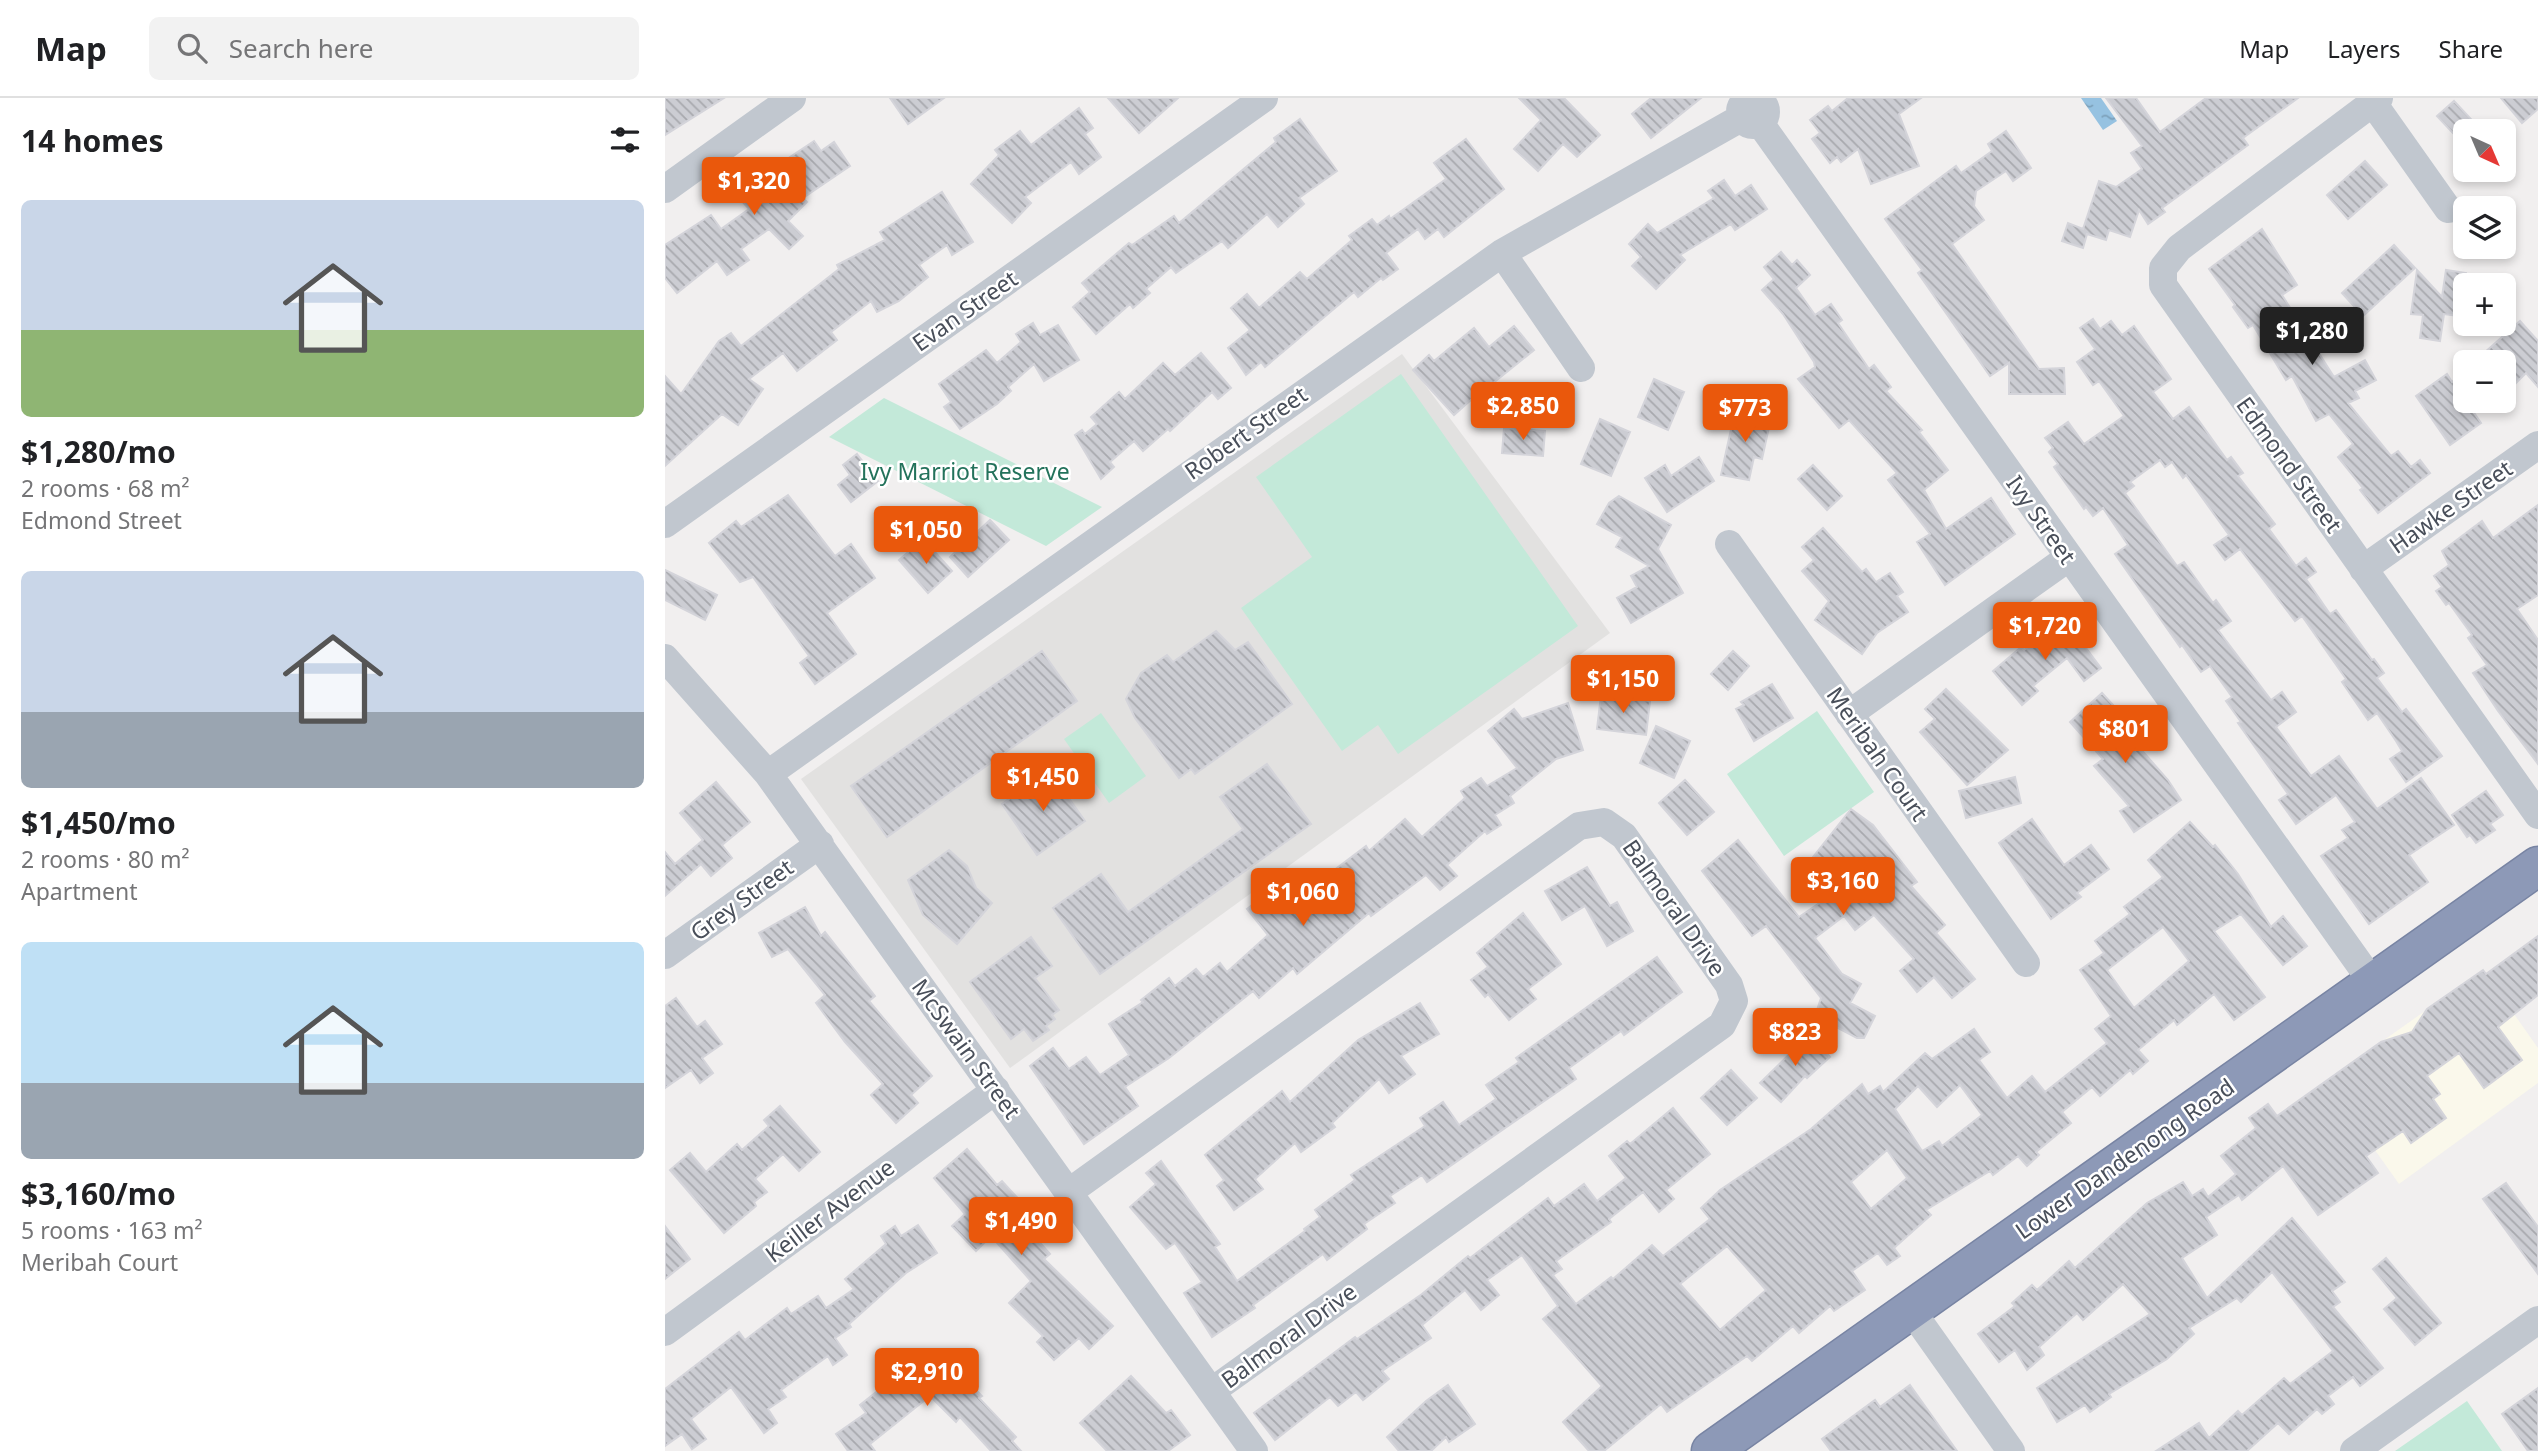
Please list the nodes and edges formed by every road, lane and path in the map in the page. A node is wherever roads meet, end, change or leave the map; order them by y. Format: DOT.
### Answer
graph roads {
  1 [pos="792,98"];
  2 [pos="1264,98"];
  3 [pos="2376,100"];
  4 [pos="1755,107"];
  5 [pos="665,189"];
  6 [pos="2448,209"];
  7 [pos="1502,253"];
  8 [pos="1581,368"];
  9 [pos="2538,445"];
  10 [pos="665,524"];
  11 [pos="1728,544"];
  12 [pos="2068,558"];
  13 [pos="2363,569"];
  14 [pos="665,658"];
  15 [pos="1849,714"];
  16 [pos="768,774"];
  17 [pos="2538,815"];
  18 [pos="820,844"];
  19 [pos="2538,866"];
  20 [pos="665,955"];
  21 [pos="2027,963"];
  22 [pos="2373,983"];
  23 [pos="996,1090"];
  24 [pos="1069,1192"];
  25 [pos="1910,1310"];
  26 [pos="2538,1321"];
  27 [pos="665,1332"];
  28 [pos="1212,1391"];
  29 [pos="1254,1451"];
  30 [pos="1711,1451"];
  31 [pos="2011,1451"];
  32 [pos="2354,1451"];
  1 -- 5 [label="street"];
  2 -- 10 [label="street, Evan Street"];
  3 -- 6 [label="street"];
  3 -- 13 [label="street, Edmond Street"];
  4 -- 7 [label="street, Robert Street"];
  4 -- 12 [label="street, Ivy Street"];
  7 -- 8 [label="street"];
  7 -- 16 [label="street, Robert Street"];
  9 -- 13 [label="street, Hawke Street"];
  11 -- 15 [label="street, Meribah Court"];
  12 -- 15 [label="street"];
  12 -- 22 [label="street, Ivy Street"];
  13 -- 17 [label="street, Edmond Street"];
  14 -- 16 [label="street, McSwain Street"];
  15 -- 21 [label="street, Meribah Court"];
  16 -- 18 [label="street, McSwain Street"];
  18 -- 20 [label="street, Grey Street"];
  18 -- 23 [label="street, McSwain Street"];
  19 -- 22 [label="highway, Lower Dandenong Road"];
  22 -- 25 [label="highway, Lower Dandenong Road"];
  23 -- 24 [label="street, McSwain Street"];
  23 -- 27 [label="street, Keiller Avenue"];
  24 -- 28 [label="street, McSwain Street"];
  24 -- 28 [label="street, Balmoral Drive"];
  25 -- 30 [label="highway, Lower Dandenong Road"];
  25 -- 31 [label="street"];
  26 -- 32 [label="street"];
  28 -- 29 [label="street, McSwain Street"];
}
